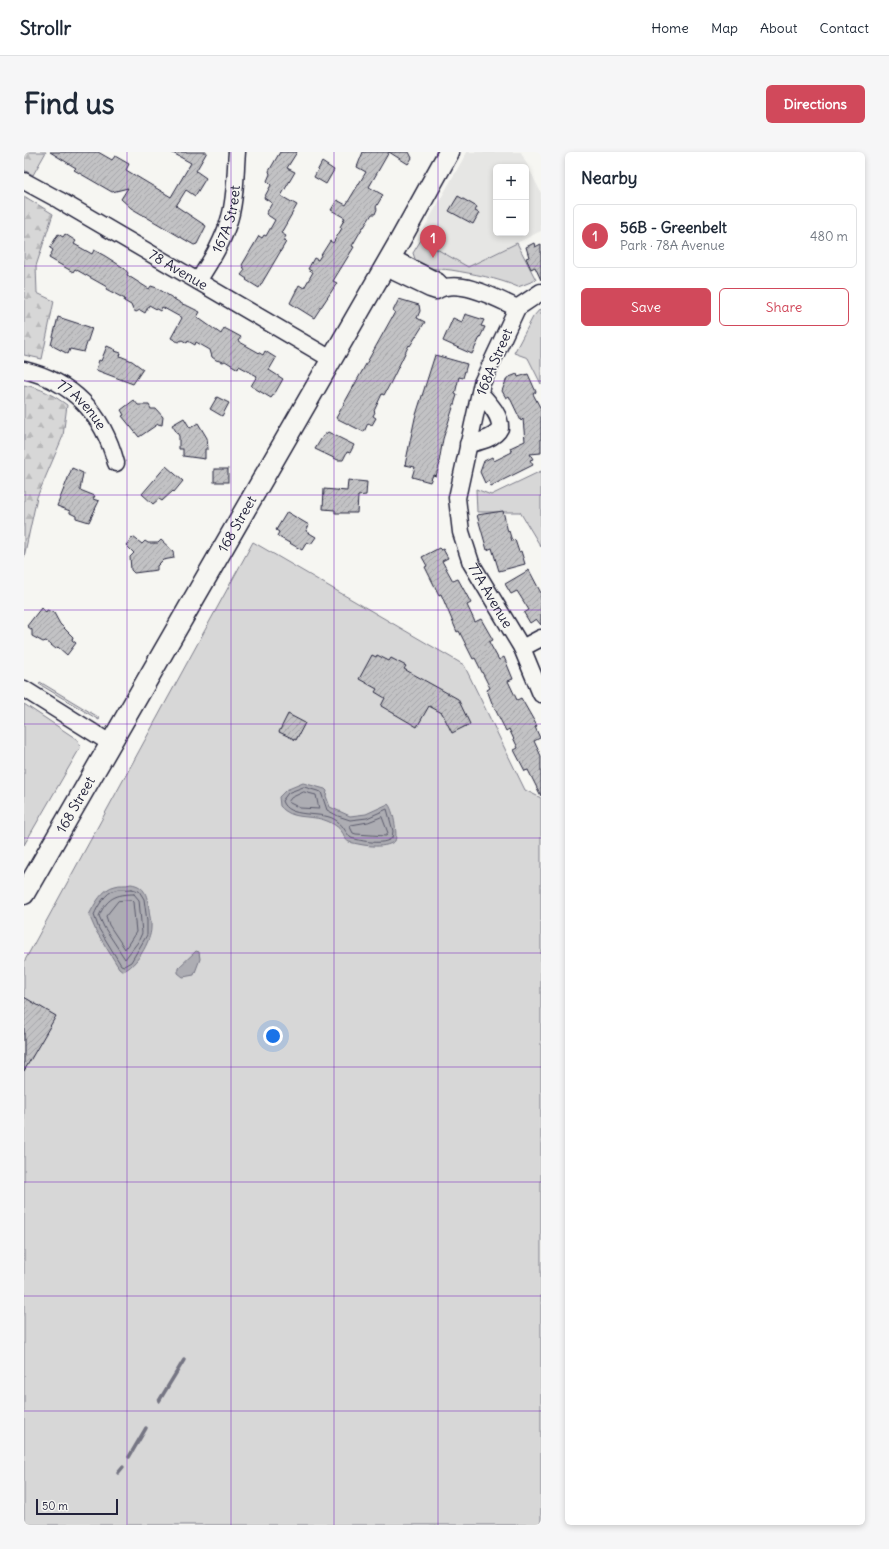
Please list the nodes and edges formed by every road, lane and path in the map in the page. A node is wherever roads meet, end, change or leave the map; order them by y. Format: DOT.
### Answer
graph roads {
  1 [pos="237,152"];
  2 [pos="449,152"];
  3 [pos="24,182"];
  4 [pos="387,262"];
  5 [pos="198,281"];
  6 [pos="541,292"];
  7 [pos="517,308"];
  8 [pos="331,359"];
  9 [pos="24,370"];
  10 [pos="480,393"];
  11 [pos="468,444"];
  12 [pos="116,463"];
  13 [pos="457,493"];
  14 [pos="541,638"];
  15 [pos="522,648"];
  16 [pos="24,688"];
  17 [pos="541,694"];
  18 [pos="110,743"];
  19 [pos="24,894"];
  1 -- 5 [label="street, 167A Street"];
  2 -- 4 [label="main road, 168 Street"];
  3 -- 5 [label="street, 78 Avenue"];
  4 -- 7 [label="street"];
  4 -- 8 [label="main road, 168 Street"];
  5 -- 8 [label="street, 78 Avenue"];
  6 -- 7 [label="street"];
  7 -- 10 [label="street, 168A Street"];
  8 -- 18 [label="main road, 168 Street"];
  9 -- 12 [label="street, 77 Avenue"];
  10 -- 11 [label="street, 168A Street"];
  10 -- 11 [label="street"];
  11 -- 13 [label="street, 168A Street"];
  13 -- 15 [label="street, 77A Avenue"];
  14 -- 15 [label="street"];
  15 -- 17 [label="street, 77A Avenue"];
  16 -- 18 [label="street"];
  18 -- 19 [label="main road, 168 Street"];
}
